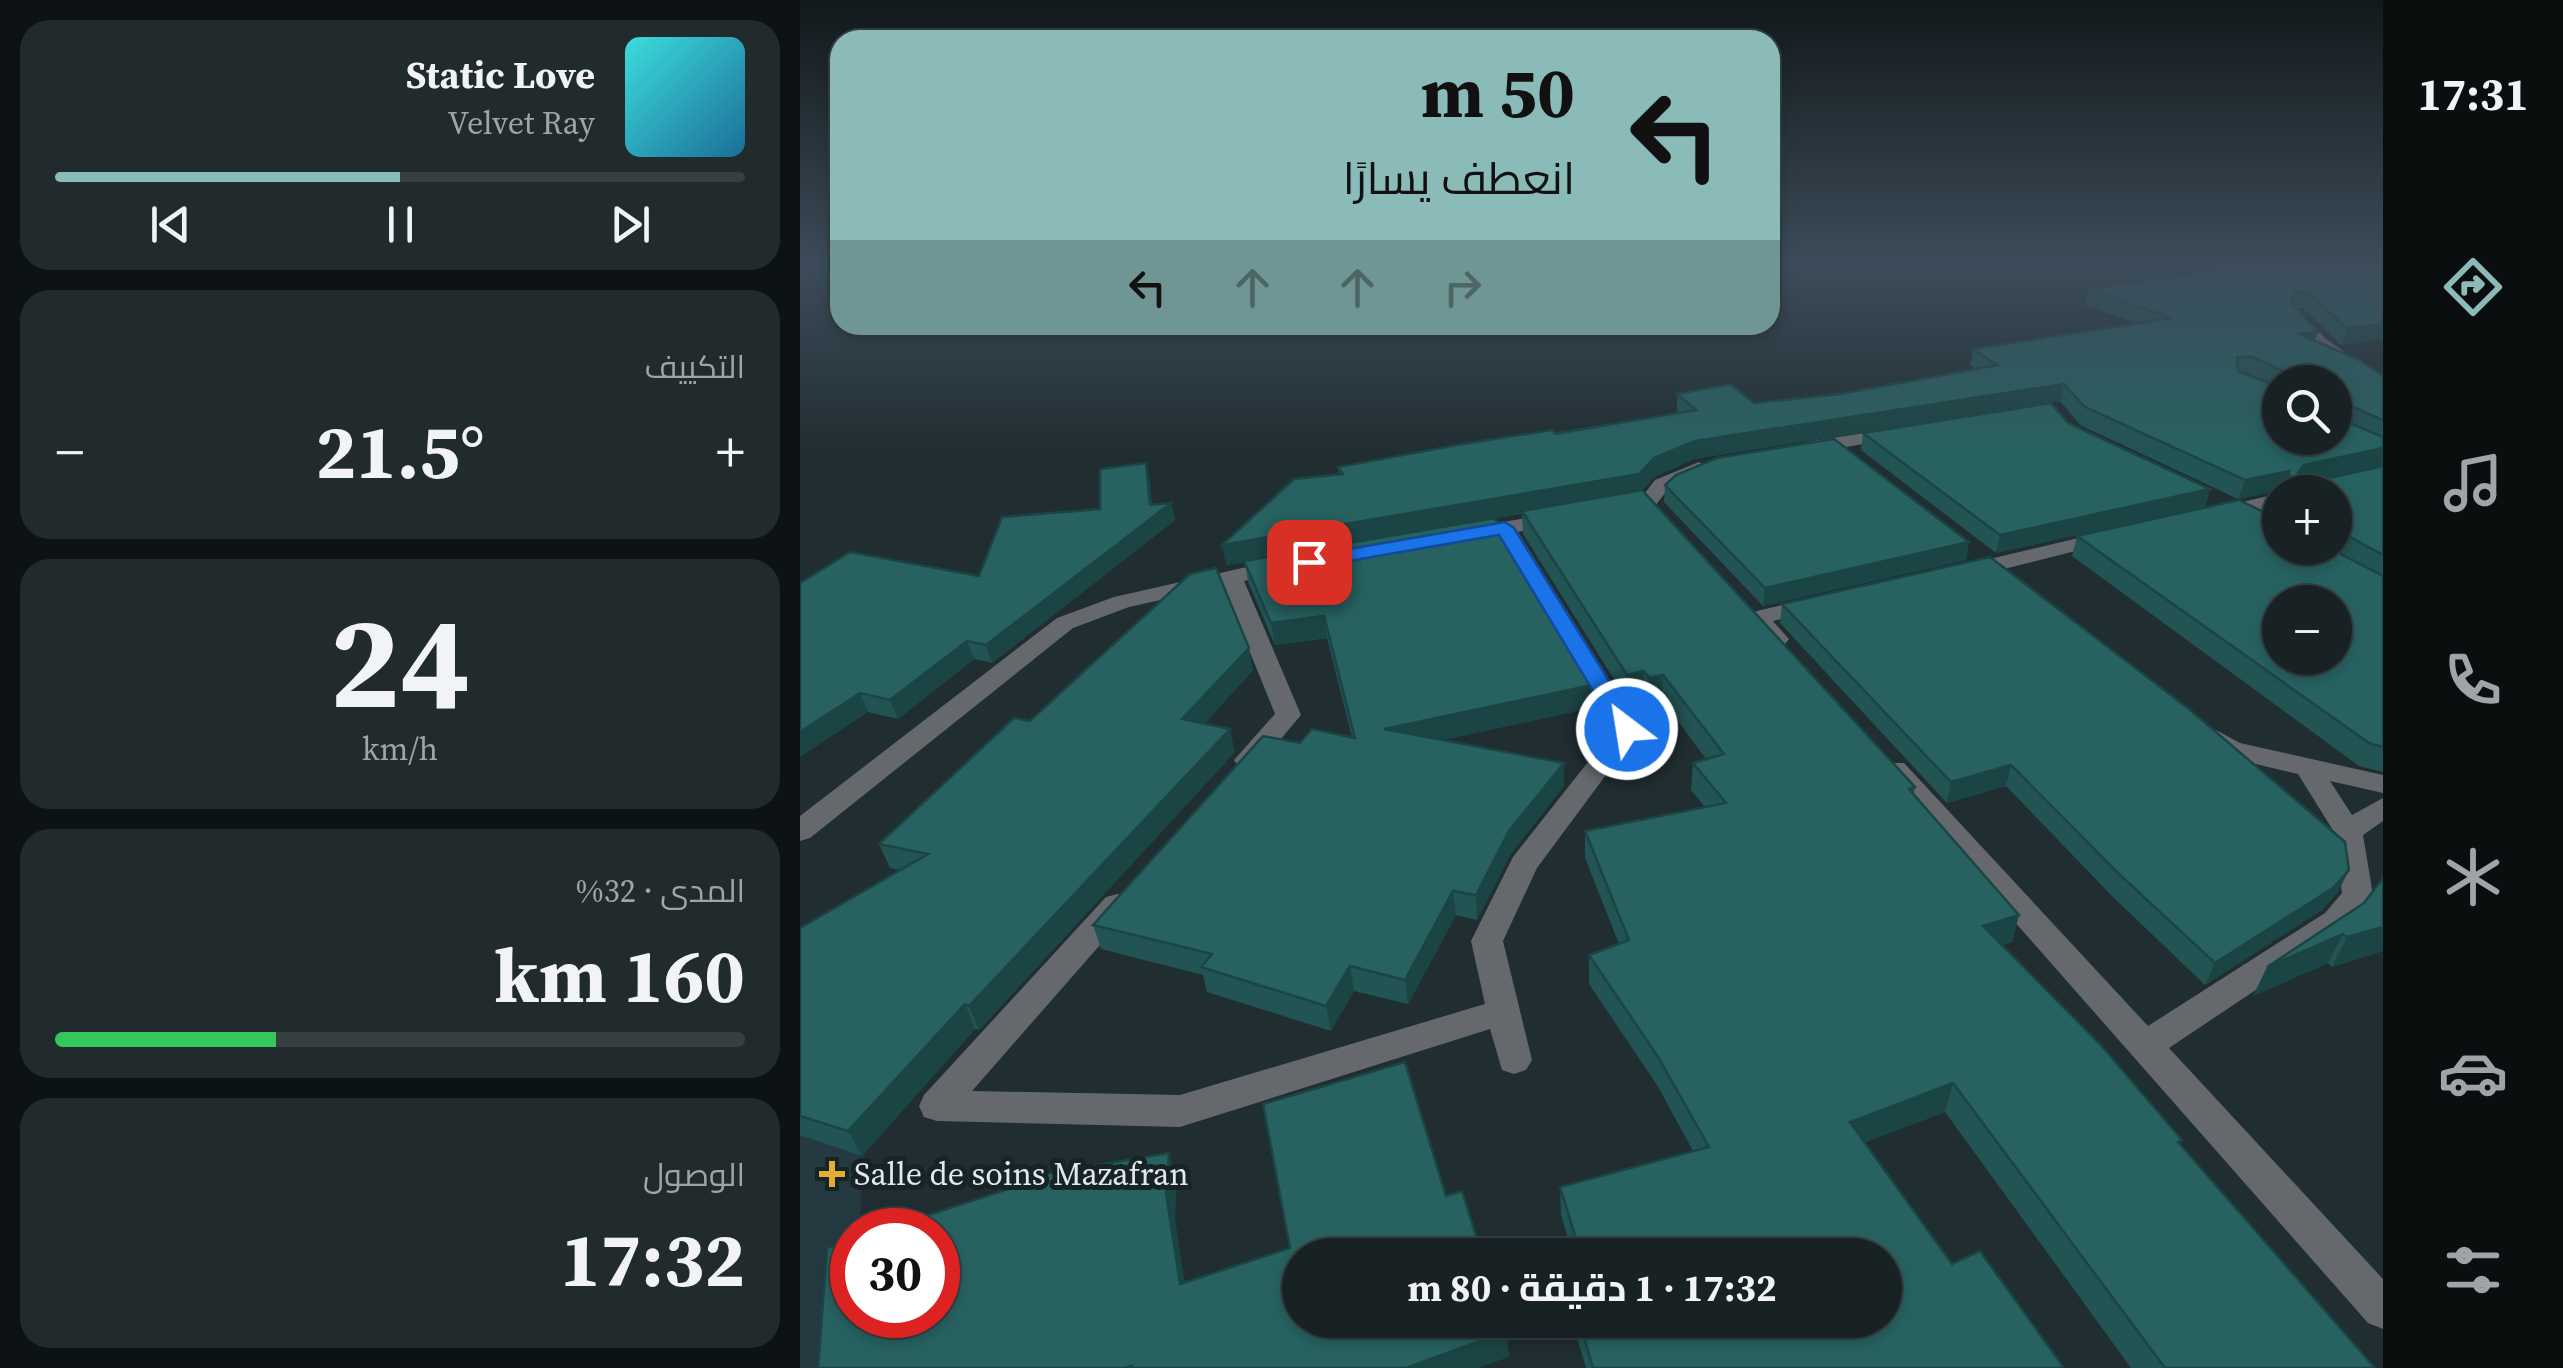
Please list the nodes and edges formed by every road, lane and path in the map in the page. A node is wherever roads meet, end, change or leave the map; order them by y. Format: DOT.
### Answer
graph roads {
  1 [pos="2307,328"];
  2 [pos="2383,388"];
  3 [pos="1925,429"];
  4 [pos="1834,443"];
  5 [pos="1782,452"];
  6 [pos="1712,466"];
  7 [pos="1865,467"];
  8 [pos="2204,494"];
  9 [pos="2262,504"];
  10 [pos="1646,508"];
  11 [pos="2237,510"];
  12 [pos="1576,515"];
  13 [pos="2182,522"];
  14 [pos="2262,524"];
  15 [pos="1505,528"];
  16 [pos="2128,534"];
  17 [pos="1446,538"];
  18 [pos="1960,541"];
  19 [pos="1309,562"];
  20 [pos="1991,566"];
  21 [pos="1230,576"];
  22 [pos="1932,579"];
  23 [pos="2021,589"];
  24 [pos="1835,600"];
  25 [pos="1798,662"];
  26 [pos="2200,727"];
  27 [pos="1878,750"];
  28 [pos="2308,767"];
  29 [pos="2383,784"];
  30 [pos="1223,788"];
  31 [pos="2383,807"];
  32 [pos="800,831"];
  33 [pos="2348,832"];
  34 [pos="1132,889"];
  35 [pos="1503,1012"];
  36 [pos="2144,1046"];
  37 [pos="1514,1060"];
  38 [pos="2383,1309"];
  1 -- 2 [label="street"];
  3 -- 4 [label="street"];
  4 -- 5 [label="street"];
  4 -- 7 [label="street"];
  6 -- 10 [label="street"];
  8 -- 11 [label="street"];
  9 -- 11 [label="street"];
  11 -- 13 [label="street"];
  11 -- 14 [label="street"];
  12 -- 15 [label="street"];
  15 -- 17 [label="street"];
  15 -- 35 [label="street"];
  16 -- 20 [label="street"];
  18 -- 20 [label="street"];
  19 -- 21 [label="street"];
  20 -- 22 [label="street"];
  20 -- 23 [label="street"];
  21 -- 30 [label="street"];
  21 -- 32 [label="street"];
  24 -- 25 [label="street"];
  26 -- 28 [label="street"];
  27 -- 36 [label="street"];
  28 -- 29 [label="street"];
  28 -- 33 [label="street"];
  31 -- 33 [label="street"];
  33 -- 36 [label="street"];
  34 -- 35 [label="street"];
  35 -- 37 [label="street"];
  36 -- 38 [label="street"];
}
